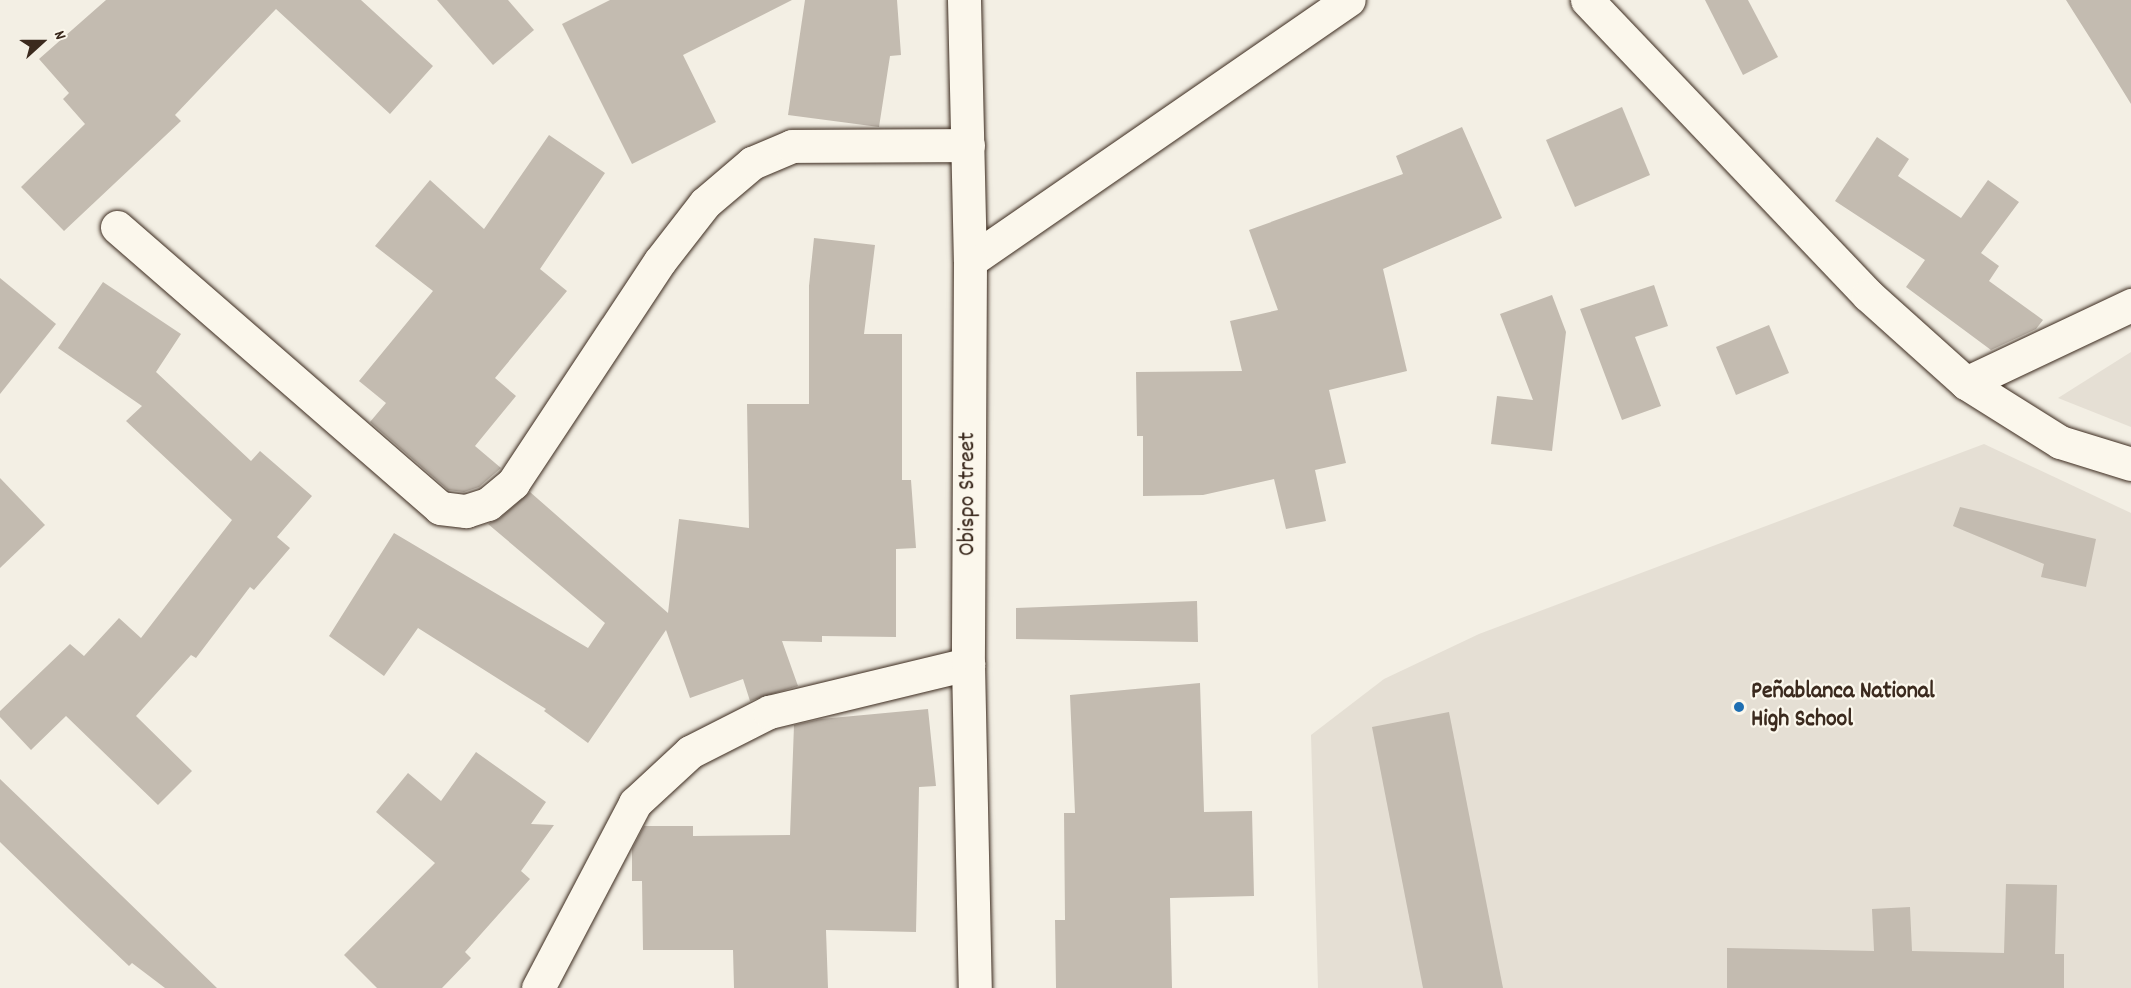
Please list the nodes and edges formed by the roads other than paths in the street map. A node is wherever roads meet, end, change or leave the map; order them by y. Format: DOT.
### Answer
graph roads {
  1 [pos="964,0"];
  2 [pos="1349,0"];
  3 [pos="1587,0"];
  4 [pos="968,145"];
  5 [pos="117,227"];
  6 [pos="970,261"];
  7 [pos="2131,305"];
  8 [pos="1966,383"];
  9 [pos="2131,464"];
  10 [pos="968,664"];
  11 [pos="538,988"];
  12 [pos="975,988"];
  1 -- 4 [label="street, Obispo Street"];
  2 -- 6 [label="street"];
  3 -- 8 [label="street"];
  4 -- 5 [label="street"];
  4 -- 6 [label="street, Obispo Street"];
  6 -- 10 [label="street, Obispo Street"];
  7 -- 8 [label="street"];
  8 -- 9 [label="street"];
  10 -- 11 [label="street"];
  10 -- 12 [label="street, Obispo Street"];
}
